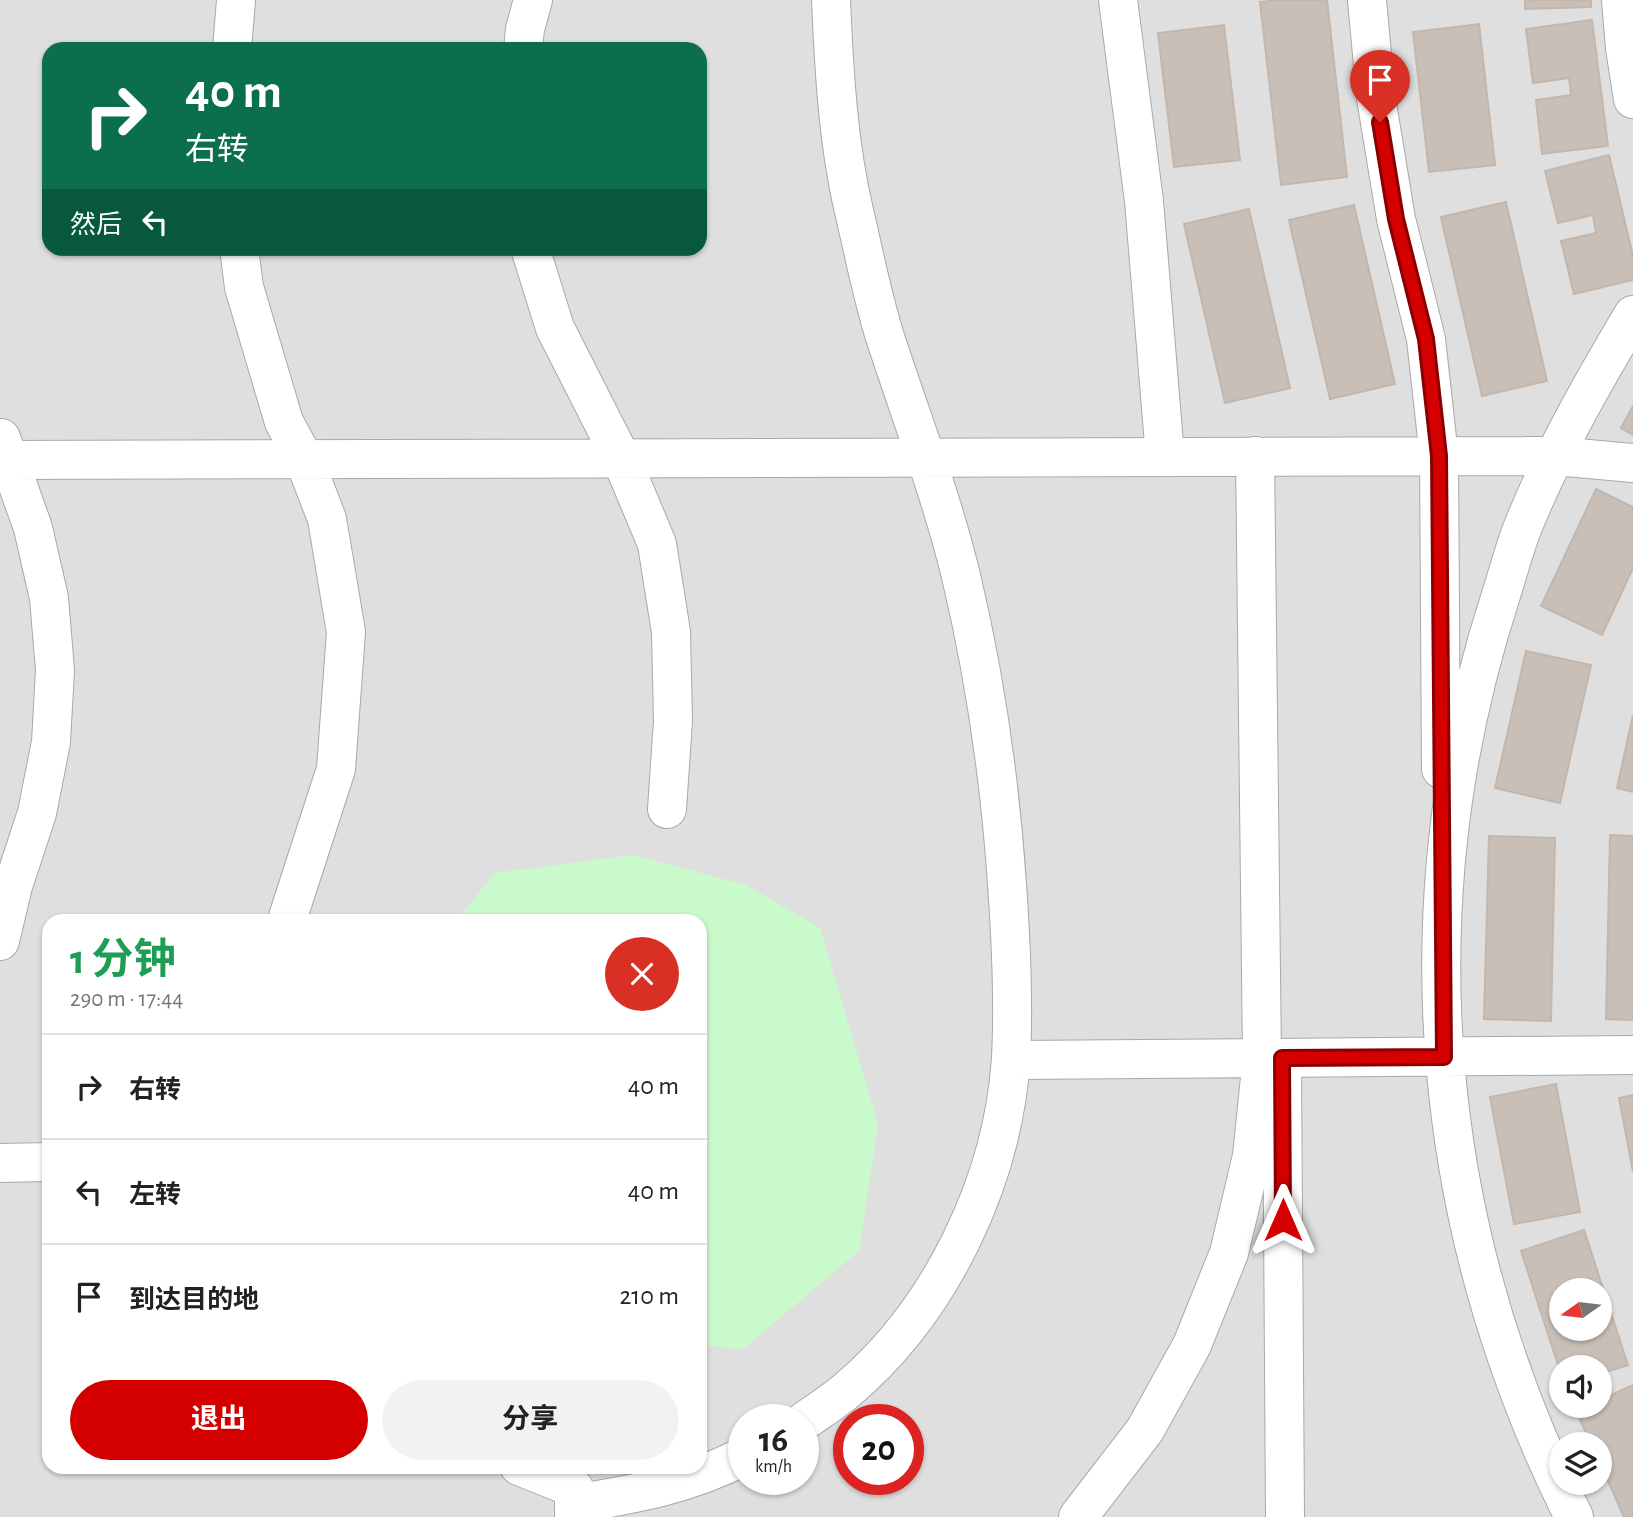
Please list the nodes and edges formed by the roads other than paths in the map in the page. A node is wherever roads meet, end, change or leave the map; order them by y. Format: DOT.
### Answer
graph roads {
  1 [pos="236,0"];
  2 [pos="533,0"];
  3 [pos="831,0"];
  4 [pos="1118,0"];
  5 [pos="1367,0"];
  6 [pos="1620,0"];
  7 [pos="233,42"];
  8 [pos="524,42"];
  9 [pos="1633,99"];
  10 [pos="240,256"];
  11 [pos="532,256"];
  12 [pos="1633,315"];
  13 [pos="3,452"];
  14 [pos="1165,456"];
  15 [pos="1255,456"];
  16 [pos="1439,456"];
  17 [pos="1556,456"];
  18 [pos="927,457"];
  19 [pos="621,458"];
  20 [pos="304,459"];
  21 [pos="1633,463"];
  22 [pos="667,809"];
  23 [pos="289,914"];
  24 [pos="1441,922"];
  25 [pos="0,941"];
  26 [pos="1633,1055"];
  27 [pos="1444,1057"];
  28 [pos="1272,1058"];
  29 [pos="1011,1060"];
  30 [pos="0,1163"];
  31 [pos="42,1163"];
  32 [pos="819,1410"];
  33 [pos="728,1465"];
  34 [pos="707,1473"];
  35 [pos="539,1474"];
  36 [pos="705,1474"];
  37 [pos="574,1511"];
  38 [pos="1078,1517"];
  39 [pos="1285,1517"];
  40 [pos="1574,1517"];
  1 -- 7 [label="lane"];
  2 -- 8 [label="lane"];
  3 -- 18 [label="lane"];
  4 -- 14 [label="lane"];
  5 -- 16 [label="lane"];
  6 -- 9 [label="lane"];
  10 -- 20 [label="lane"];
  11 -- 19 [label="lane"];
  12 -- 17 [label="lane"];
  13 -- 20 [label="lane"];
  13 -- 25 [label="lane"];
  14 -- 15 [label="lane"];
  14 -- 18 [label="lane"];
  15 -- 16 [label="lane"];
  15 -- 28 [label="lane"];
  16 -- 17 [label="lane"];
  16 -- 24 [label="lane"];
  17 -- 21 [label="lane"];
  17 -- 24 [label="lane"];
  18 -- 19 [label="lane"];
  18 -- 29 [label="lane"];
  19 -- 20 [label="lane"];
  19 -- 22 [label="lane"];
  20 -- 23 [label="lane"];
  24 -- 27 [label="lane"];
  26 -- 27 [label="lane"];
  27 -- 28 [label="lane"];
  27 -- 40 [label="lane"];
  28 -- 29 [label="lane"];
  28 -- 38 [label="lane"];
  28 -- 39 [label="lane"];
  29 -- 32 [label="lane"];
  30 -- 31 [label="lane"];
  33 -- 34 [label="lane"];
  35 -- 37 [label="lane"];
  36 -- 37 [label="lane"];
}
